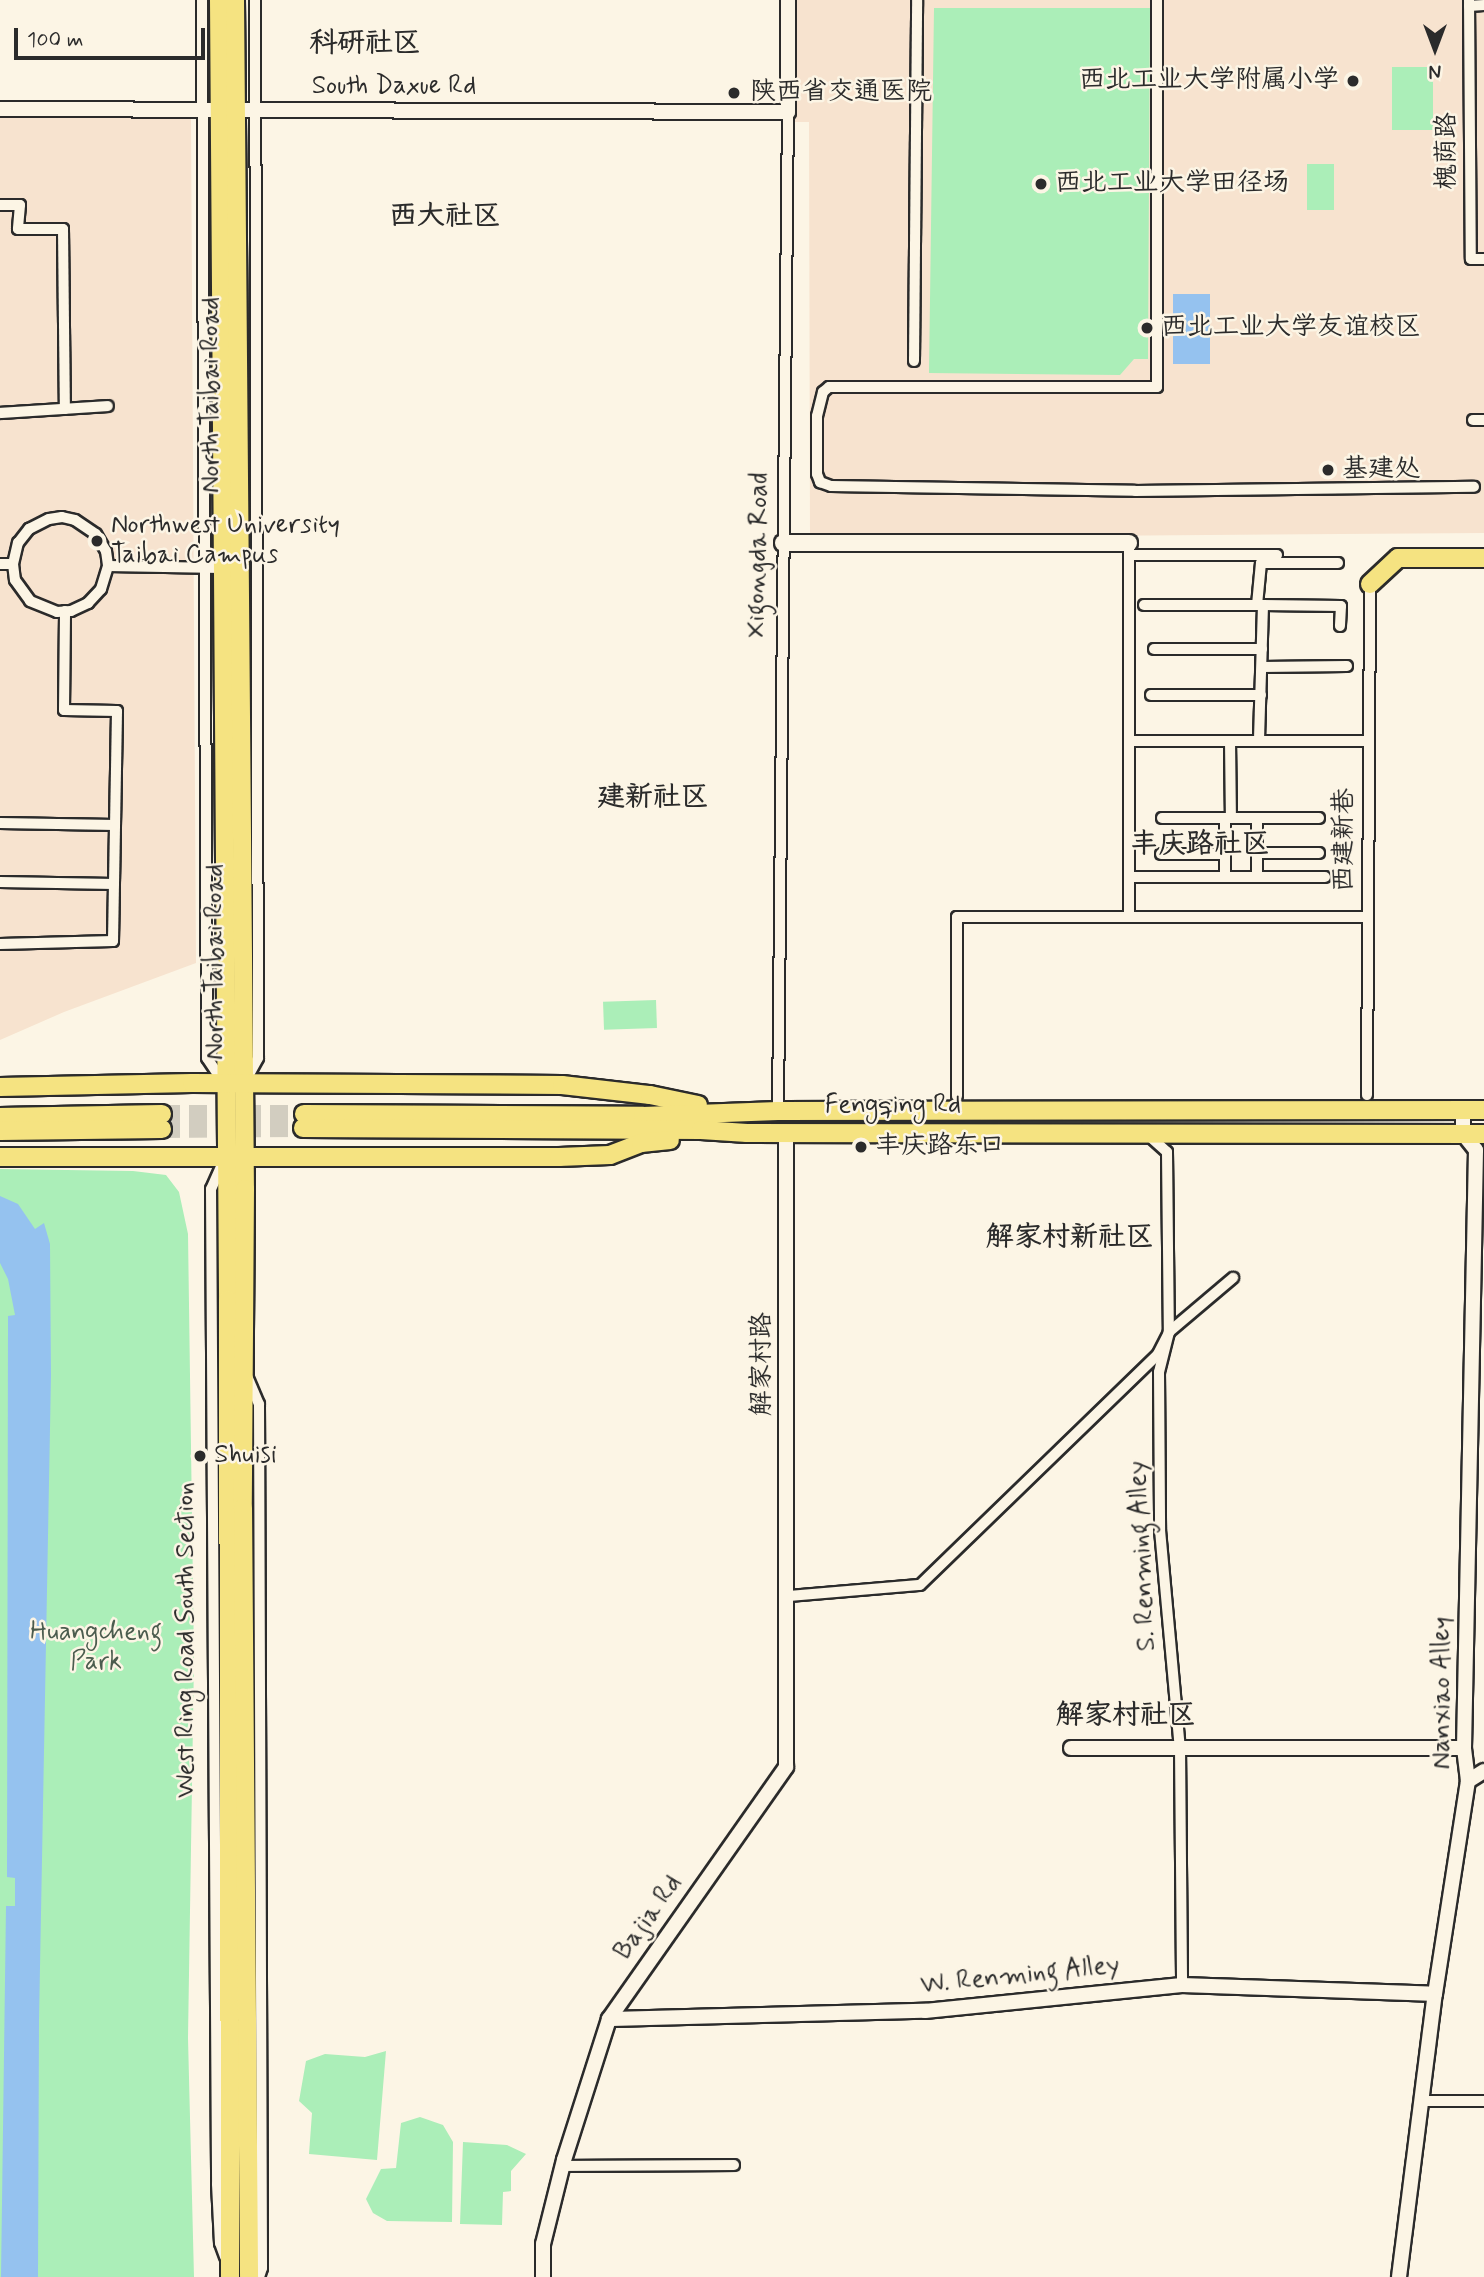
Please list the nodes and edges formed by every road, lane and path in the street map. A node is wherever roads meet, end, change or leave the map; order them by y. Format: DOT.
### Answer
graph roads {
  1 [pos="202,0"];
  2 [pos="219,0"];
  3 [pos="235,0"];
  4 [pos="255,0"];
  5 [pos="788,0"];
  6 [pos="916,0"];
  7 [pos="1157,0"];
  8 [pos="1469,3"];
  9 [pos="1484,5"];
  10 [pos="0,108"];
  11 [pos="219,111"];
  12 [pos="255,112"];
  13 [pos="788,112"];
  14 [pos="0,205"];
  15 [pos="1484,258"];
  16 [pos="914,361"];
  17 [pos="108,406"];
  18 [pos="65,408"];
  19 [pos="0,413"];
  20 [pos="1474,487"];
  21 [pos="783,543"];
  22 [pos="1129,549"];
  23 [pos="1277,555"];
  24 [pos="1484,558"];
  25 [pos="1338,563"];
  26 [pos="0,564"];
  27 [pos="13,564"];
  28 [pos="108,566"];
  29 [pos="213,568"];
  30 [pos="1370,584"];
  31 [pos="1144,605"];
  32 [pos="1260,605"];
  33 [pos="65,611"];
  34 [pos="1340,626"];
  35 [pos="1154,649"];
  36 [pos="1262,649"];
  37 [pos="1347,666"];
  38 [pos="1262,667"];
  39 [pos="1151,695"];
  40 [pos="1261,695"];
  41 [pos="1129,741"];
  42 [pos="1230,741"];
  43 [pos="1259,741"];
  44 [pos="1369,741"];
  45 [pos="1162,818"];
  46 [pos="1228,818"];
  47 [pos="1257,818"];
  48 [pos="1319,818"];
  49 [pos="0,823"];
  50 [pos="115,825"];
  51 [pos="1257,853"];
  52 [pos="1319,853"];
  53 [pos="1161,854"];
  54 [pos="1225,854"];
  55 [pos="1129,877"];
  56 [pos="1225,877"];
  57 [pos="1257,877"];
  58 [pos="1325,877"];
  59 [pos="0,882"];
  60 [pos="114,884"];
  61 [pos="1129,917"];
  62 [pos="1368,917"];
  63 [pos="0,943"];
  64 [pos="224,1083"];
  65 [pos="244,1083"];
  66 [pos="0,1087"];
  67 [pos="1367,1095"];
  68 [pos="957,1096"];
  69 [pos="1463,1110"];
  70 [pos="1484,1110"];
  71 [pos="771,1111"];
  72 [pos="0,1116"];
  73 [pos="0,1131"];
  74 [pos="786,1132"];
  75 [pos="747,1133"];
  76 [pos="1147,1134"];
  77 [pos="1463,1134"];
  78 [pos="1484,1134"];
  79 [pos="0,1157"];
  80 [pos="225,1157"];
  81 [pos="245,1157"];
  82 [pos="1233,1278"];
  83 [pos="1169,1332"];
  84 [pos="244,1370"];
  85 [pos="212,1398"];
  86 [pos="228,1432"];
  87 [pos="788,1596"];
  88 [pos="1071,1748"];
  89 [pos="1180,1748"];
  90 [pos="1464,1748"];
  91 [pos="1484,1771"];
  92 [pos="1468,1781"];
  93 [pos="1182,1985"];
  94 [pos="1435,1994"];
  95 [pos="609,2019"];
  96 [pos="1422,2101"];
  97 [pos="1484,2101"];
  98 [pos="734,2165"];
  99 [pos="562,2166"];
  100 [pos="230,2276"];
  101 [pos="249,2277"];
  102 [pos="259,2277"];
  103 [pos="543,2277"];
  104 [pos="1399,2277"];
  1 -- 11 [label="street"];
  2 -- 11 [label="main road, North Taibai Road"];
  3 -- 11 [label="main road, North Taibai Road"];
  4 -- 12 [label="street"];
  5 -- 13 [label="street, Xigongda Road"];
  6 -- 16 [label="street"];
  7 -- 20 [label="street"];
  8 -- 9 [label="street"];
  8 -- 15 [label="street, 槐荫路"];
  10 -- 11 [label="street, South Daxue Rd"];
  11 -- 12 [label="street, South Daxue Rd"];
  11 -- 29 [label="main road, North Taibai Road"];
  11 -- 65 [label="main road, North Taibai Road"];
  12 -- 13 [label="street, South Daxue Rd"];
  12 -- 65 [label="street"];
  13 -- 21 [label="street, Xigongda Road"];
  14 -- 18 [label="street"];
  17 -- 18 [label="street"];
  18 -- 19 [label="street"];
  21 -- 22 [label="main road"];
  21 -- 71 [label="street, Xigongda Road"];
  22 -- 23 [label="street"];
  22 -- 41 [label="street"];
  24 -- 30 [label="main road"];
  25 -- 32 [label="street"];
  26 -- 27 [label="street"];
  27 -- 28 [label="street"];
  27 -- 33 [label="street"];
  28 -- 29 [label="street"];
  28 -- 33 [label="street"];
  29 -- 64 [label="main road, North Taibai Road"];
  30 -- 44 [label="street, 西建新巷"];
  31 -- 32 [label="street"];
  32 -- 34 [label="street"];
  32 -- 36 [label="street"];
  33 -- 50 [label="street"];
  35 -- 36 [label="street"];
  36 -- 38 [label="street"];
  37 -- 38 [label="street"];
  38 -- 40 [label="street"];
  39 -- 40 [label="street"];
  40 -- 43 [label="street"];
  41 -- 42 [label="street"];
  41 -- 55 [label="street"];
  42 -- 43 [label="street"];
  42 -- 46 [label="street"];
  43 -- 44 [label="street"];
  44 -- 62 [label="street, 西建新巷"];
  45 -- 46 [label="street"];
  46 -- 47 [label="street"];
  46 -- 54 [label="street"];
  47 -- 48 [label="street"];
  47 -- 51 [label="street"];
  49 -- 50 [label="street"];
  50 -- 60 [label="street"];
  51 -- 52 [label="street"];
  51 -- 57 [label="street"];
  53 -- 54 [label="street"];
  54 -- 56 [label="street"];
  55 -- 56 [label="street"];
  55 -- 61 [label="street"];
  56 -- 57 [label="street"];
  57 -- 58 [label="street"];
  59 -- 60 [label="street"];
  60 -- 63 [label="street"];
  61 -- 62 [label="street"];
  61 -- 68 [label="street"];
  62 -- 67 [label="street, 西建新巷"];
  64 -- 65 [label="main road"];
  64 -- 66 [label="main road"];
  64 -- 80 [label="main road, North Taibai Road"];
  65 -- 71 [label="main road"];
  65 -- 81 [label="main road"];
  69 -- 70 [label="main road, Fengqing Rd"];
  69 -- 71 [label="main road, Fengqing Rd"];
  69 -- 77 [label="street, Nanxiao Alley"];
  71 -- 75 [label="main road, Fengqing Rd"];
  72 -- 73 [label="main road"];
  74 -- 75 [label="main road, Fengqing Rd"];
  74 -- 76 [label="main road, Fengqing Rd"];
  74 -- 87 [label="street, 解家村路"];
  75 -- 81 [label="main road"];
  76 -- 77 [label="main road, Fengqing Rd"];
  76 -- 83 [label="street, S. Renming Alley"];
  77 -- 78 [label="main road, Fengqing Rd"];
  77 -- 90 [label="street, Nanxiao Alley"];
  79 -- 80 [label="main road"];
  80 -- 81 [label="main road"];
  80 -- 85 [label="street, West Ring Road South Section"];
  80 -- 86 [label="main road, West Ring Road South Section"];
  81 -- 84 [label="main road"];
  82 -- 83 [label="street"];
  83 -- 87 [label="street"];
  83 -- 89 [label="street, S. Renming Alley"];
  84 -- 101 [label="main road"];
  84 -- 102 [label="street"];
  85 -- 86 [label="street"];
  85 -- 100 [label="street, West Ring Road South Section"];
  86 -- 100 [label="main road, West Ring Road South Section"];
  87 -- 95 [label="street, Bajia Rd"];
  88 -- 89 [label="street"];
  89 -- 90 [label="street"];
  89 -- 93 [label="street, S. Renming Alley"];
  90 -- 92 [label="street, Nanxiao Alley"];
  91 -- 92 [label="street"];
  92 -- 94 [label="street, Nanxiao Alley"];
  93 -- 94 [label="street, W. Renming Alley"];
  93 -- 95 [label="street, W. Renming Alley"];
  94 -- 96 [label="street, Nanxiao Alley"];
  95 -- 99 [label="street, Bajia Rd"];
  96 -- 97 [label="street"];
  96 -- 104 [label="street, Nanxiao Alley"];
  98 -- 99 [label="street"];
  99 -- 103 [label="street, Bajia Rd"];
}
